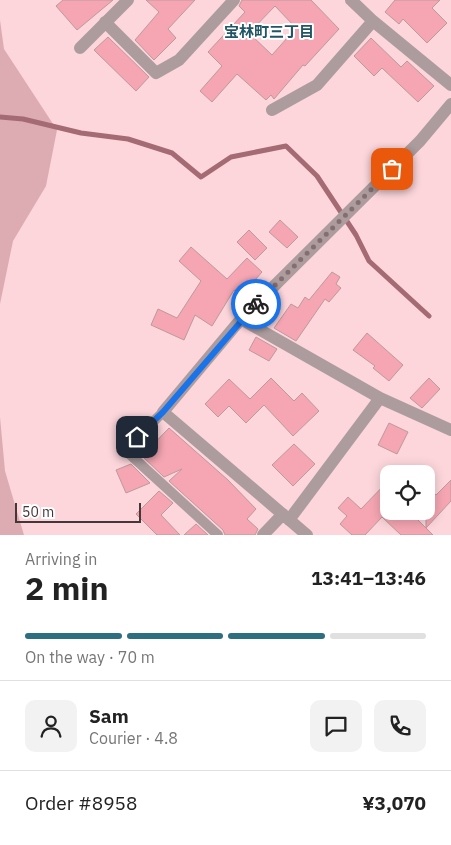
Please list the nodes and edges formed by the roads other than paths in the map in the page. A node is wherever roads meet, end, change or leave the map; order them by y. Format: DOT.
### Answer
graph roads {
  1 [pos="128,0"];
  2 [pos="234,0"];
  3 [pos="351,0"];
  4 [pos="105,22"];
  5 [pos="374,22"];
  6 [pos="80,48"];
  7 [pos="451,85"];
  8 [pos="451,104"];
  9 [pos="272,110"];
  10 [pos="241,319"];
  11 [pos="380,398"];
  12 [pos="163,412"];
  13 [pos="451,430"];
  14 [pos="286,517"];
  15 [pos="218,535"];
  16 [pos="263,535"];
  17 [pos="307,535"];
  1 -- 4 [label="street"];
  2 -- 4 [label="street"];
  3 -- 5 [label="street"];
  4 -- 6 [label="street"];
  5 -- 7 [label="street"];
  5 -- 9 [label="street"];
  8 -- 10 [label="street"];
  10 -- 11 [label="street"];
  10 -- 12 [label="street"];
  11 -- 13 [label="street"];
  11 -- 14 [label="street"];
  12 -- 14 [label="street"];
  12 -- 15 [label="lane"];
  14 -- 16 [label="street"];
  14 -- 17 [label="street"];
}
